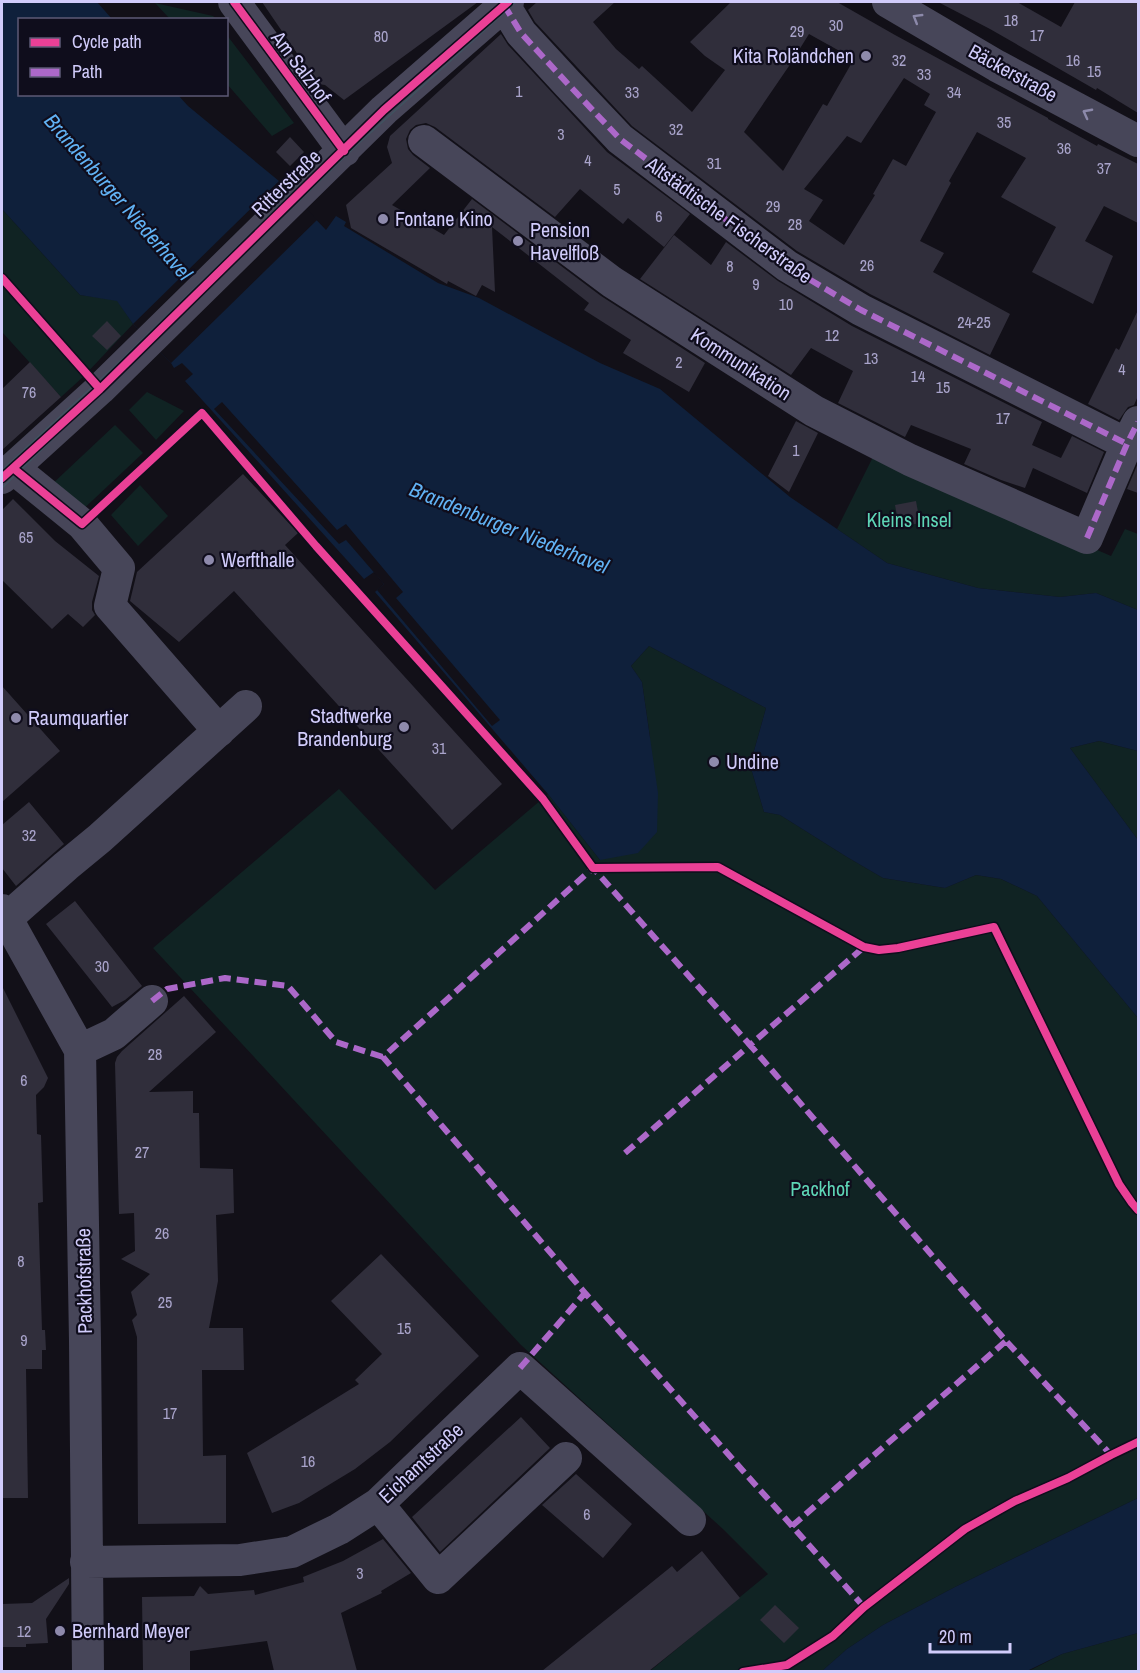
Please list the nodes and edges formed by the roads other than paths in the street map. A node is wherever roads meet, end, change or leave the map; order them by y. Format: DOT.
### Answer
graph roads {
  1 [pos="234,2"];
  2 [pos="888,2"];
  3 [pos="506,3"];
  4 [pos="424,141"];
  5 [pos="1138,141"];
  6 [pos="344,151"];
  7 [pos="1133,433"];
  8 [pos="7,473"];
  9 [pos="246,706"];
  10 [pos="219,731"];
  11 [pos="4,914"];
  12 [pos="152,1001"];
  13 [pos="80,1050"];
  14 [pos="566,1458"];
  15 [pos="378,1504"];
  16 [pos="690,1520"];
  17 [pos="86,1562"];
  18 [pos="88,1671"];
  1 -- 6 [label="street, Am Salzhof"];
  5 -- 2 [label="street, Bäckerstraße, one-way"];
  3 -- 6 [label="street, Ritterstraße"];
  3 -- 7 [label="street, Altstädtische Fischerstraße"];
  4 -- 7 [label="street, Kommunikation"];
  6 -- 8 [label="street, Ritterstraße"];
  8 -- 10 [label="street"];
  9 -- 10 [label="street"];
  10 -- 11 [label="street"];
  11 -- 13 [label="street, Packhofstraße"];
  12 -- 13 [label="street"];
  13 -- 17 [label="street, Packhofstraße"];
  14 -- 15 [label="street"];
  15 -- 16 [label="street, Eichamtstraße"];
  15 -- 17 [label="street, Eichamtstraße"];
  17 -- 18 [label="street, Packhofstraße"];
}
